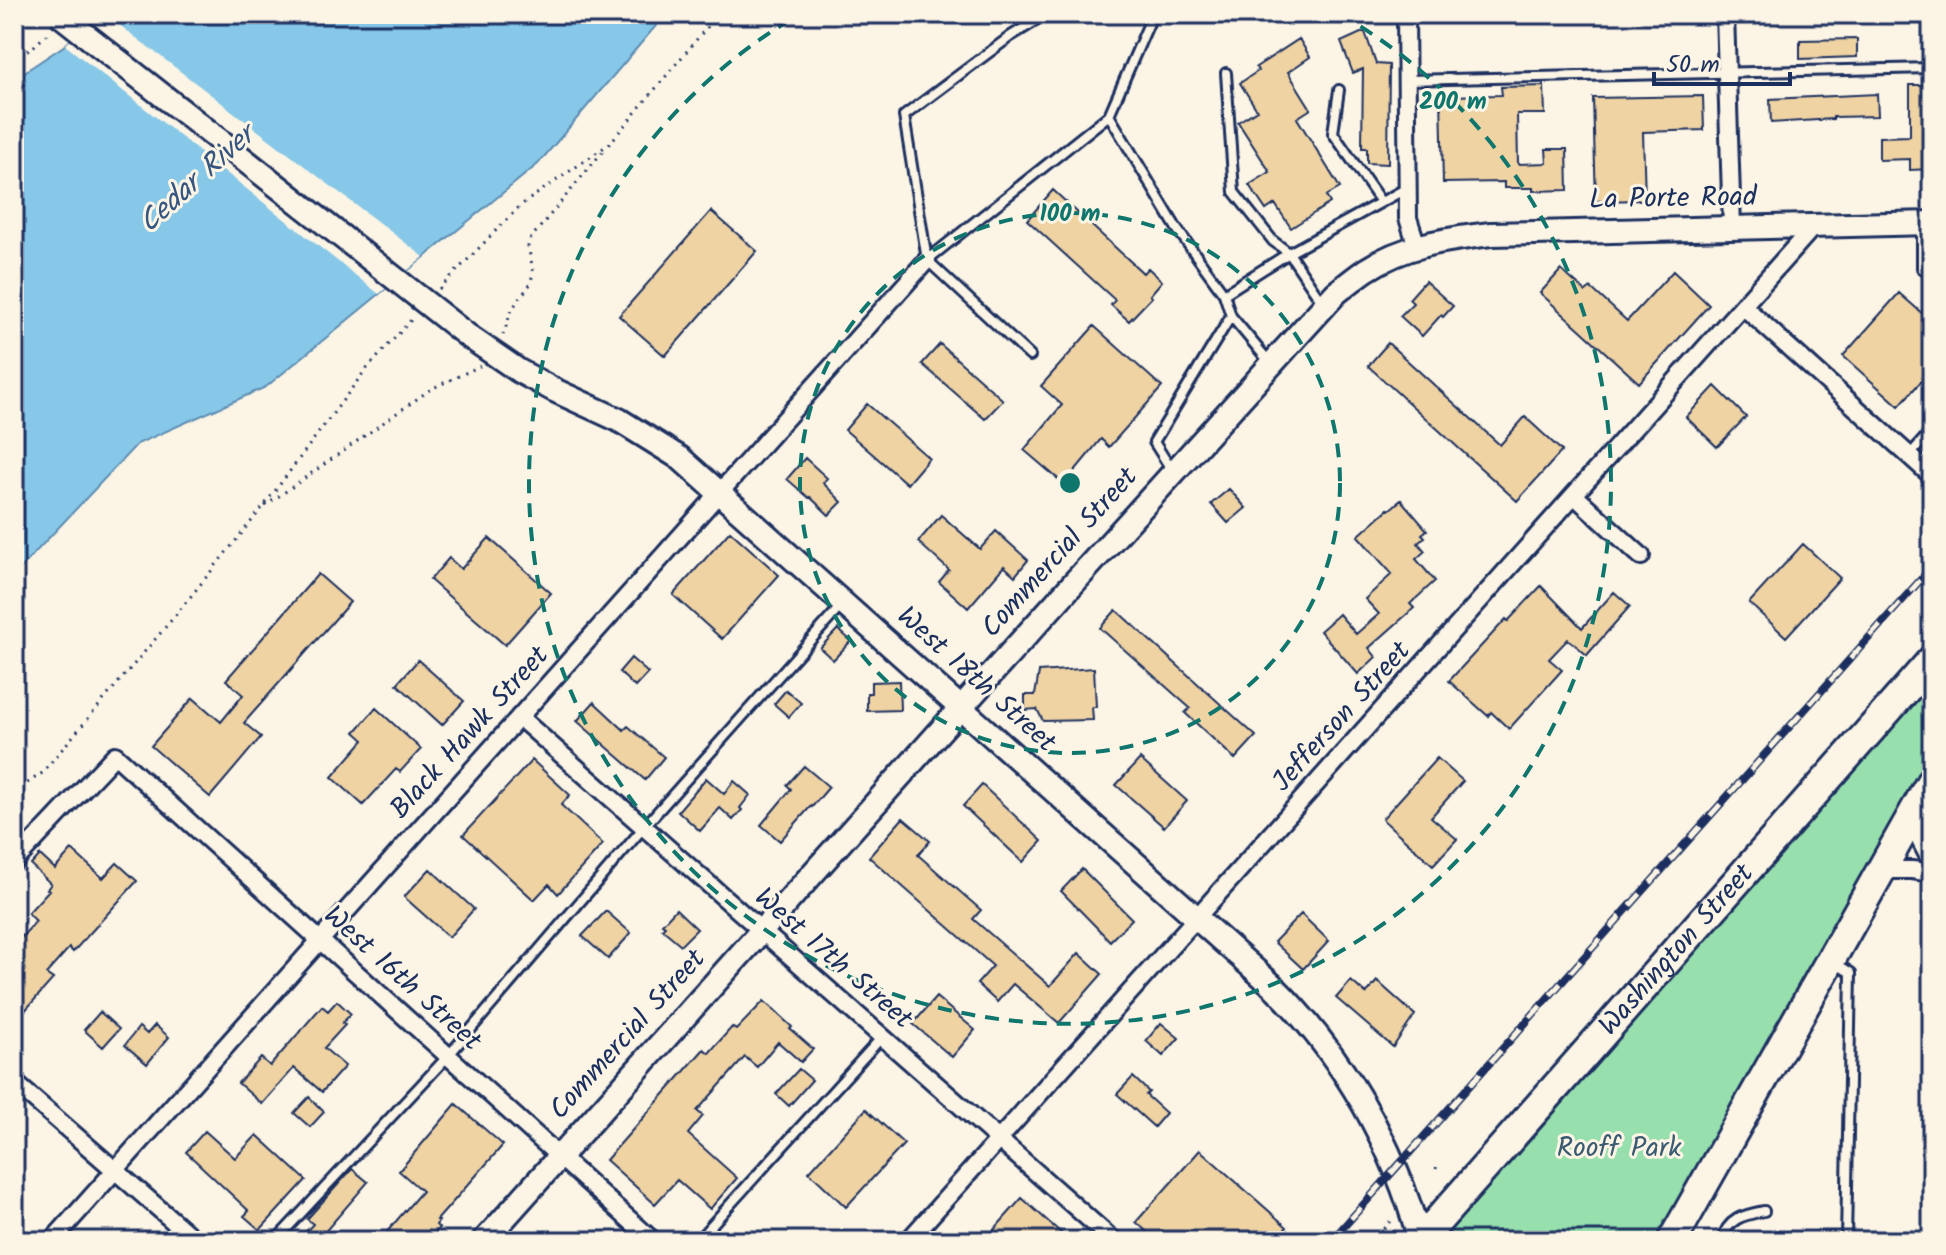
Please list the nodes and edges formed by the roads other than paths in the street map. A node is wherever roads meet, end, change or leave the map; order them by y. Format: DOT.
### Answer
graph roads {
  1 [pos="1047,14"];
  2 [pos="1168,14"];
  3 [pos="1406,14"];
  4 [pos="1725,14"];
  5 [pos="1152,15"];
  6 [pos="55,22"];
  7 [pos="1932,68"];
  8 [pos="1727,71"];
  9 [pos="1226,73"];
  10 [pos="1406,80"];
  11 [pos="1339,90"];
  12 [pos="1109,115"];
  13 [pos="1407,188"];
  14 [pos="1381,202"];
  15 [pos="1927,224"];
  16 [pos="1732,227"];
  17 [pos="1813,227"];
  18 [pos="1417,246"];
  19 [pos="1289,253"];
  20 [pos="927,260"];
  21 [pos="1932,277"];
  22 [pos="1224,294"];
  23 [pos="1324,306"];
  24 [pos="1743,306"];
  25 [pos="1231,316"];
  26 [pos="1030,356"];
  27 [pos="1272,364"];
  28 [pos="1932,430"];
  29 [pos="1909,456"];
  30 [pos="1173,473"];
  31 [pos="1932,476"];
  32 [pos="719,492"];
  33 [pos="1575,496"];
  34 [pos="1641,556"];
  35 [pos="844,603"];
  36 [pos="1932,660"];
  37 [pos="961,707"];
  38 [pos="519,717"];
  39 [pos="1932,780"];
  40 [pos="1911,818"];
  41 [pos="644,827"];
  42 [pos="14,862"];
  43 [pos="1932,863"];
  44 [pos="1882,870"];
  45 [pos="1932,873"];
  46 [pos="1196,919"];
  47 [pos="761,931"];
  48 [pos="320,940"];
  49 [pos="1830,959"];
  50 [pos="882,1037"];
  51 [pos="448,1056"];
  52 [pos="14,1082"];
  53 [pos="999,1140"];
  54 [pos="560,1156"];
  55 [pos="115,1169"];
  56 [pos="1764,1211"];
  57 [pos="52,1241"];
  58 [pos="196,1241"];
  59 [pos="275,1241"];
  60 [pos="484,1241"];
  61 [pos="653,1241"];
  62 [pos="697,1241"];
  63 [pos="908,1241"];
  64 [pos="1114,1241"];
  65 [pos="1420,1241"];
  66 [pos="1672,1241"];
  67 [pos="1722,1241"];
  68 [pos="1846,1241"];
  1 -- 20 [label="lane"];
  2 -- 5 [label="lane"];
  3 -- 10 [label="street"];
  4 -- 8 [label="street"];
  5 -- 12 [label="lane"];
  6 -- 32 [label="street, West 18th Street, bridge"];
  7 -- 8 [label="lane"];
  8 -- 10 [label="lane"];
  8 -- 16 [label="street"];
  9 -- 19 [label="lane"];
  10 -- 13 [label="street"];
  11 -- 14 [label="lane"];
  12 -- 20 [label="lane"];
  12 -- 22 [label="lane"];
  13 -- 14 [label="lane"];
  13 -- 18 [label="street"];
  14 -- 19 [label="lane"];
  15 -- 17 [label="street, La Porte Road"];
  15 -- 21 [label="lane"];
  16 -- 17 [label="street, La Porte Road"];
  16 -- 18 [label="street, La Porte Road"];
  17 -- 24 [label="street, Jefferson Street"];
  18 -- 23 [label="street, Commercial Street"];
  19 -- 22 [label="lane"];
  19 -- 23 [label="lane"];
  20 -- 26 [label="lane"];
  20 -- 32 [label="street, Black Hawk Street"];
  22 -- 25 [label="lane"];
  23 -- 27 [label="street, Commercial Street"];
  24 -- 29 [label="street"];
  24 -- 33 [label="street, Jefferson Street"];
  25 -- 27 [label="lane"];
  25 -- 30 [label="lane"];
  27 -- 30 [label="street, Commercial Street"];
  28 -- 29 [label="lane"];
  29 -- 31 [label="street"];
  30 -- 37 [label="street, Commercial Street"];
  32 -- 35 [label="street, West 18th Street"];
  32 -- 38 [label="street, Black Hawk Street"];
  33 -- 34 [label="street"];
  33 -- 46 [label="street, Jefferson Street"];
  35 -- 37 [label="street, West 18th Street"];
  35 -- 41 [label="lane"];
  36 -- 65 [label="highway, Washington Street"];
  37 -- 46 [label="street, West 18th Street"];
  37 -- 47 [label="street, Commercial Street"];
  38 -- 41 [label="street, West 17th Street"];
  38 -- 48 [label="street, Black Hawk Street"];
  39 -- 40 [label="highway"];
  40 -- 43 [label="street"];
  40 -- 44 [label="highway"];
  41 -- 47 [label="street, West 17th Street"];
  41 -- 51 [label="lane"];
  42 -- 48 [label="street, West 16th Street"];
  44 -- 45 [label="street"];
  44 -- 49 [label="highway"];
  46 -- 53 [label="street, Jefferson Street"];
  46 -- 65 [label="street, West 18th Street"];
  47 -- 50 [label="street, West 17th Street"];
  47 -- 54 [label="street, Commercial Street"];
  48 -- 51 [label="street, West 16th Street"];
  48 -- 55 [label="street, Black Hawk Street"];
  49 -- 66 [label="highway"];
  49 -- 68 [label="lane"];
  50 -- 53 [label="street, West 17th Street"];
  50 -- 62 [label="lane"];
  51 -- 54 [label="street, West 16th Street"];
  51 -- 59 [label="lane"];
  52 -- 55 [label="street"];
  53 -- 63 [label="street, Jefferson Street"];
  53 -- 64 [label="street, West 17th Street"];
  54 -- 60 [label="street, Commercial Street"];
  54 -- 61 [label="street, West 16th Street"];
  55 -- 57 [label="street, Black Hawk Street"];
  55 -- 58 [label="street"];
  56 -- 67 [label="lane"];
}
